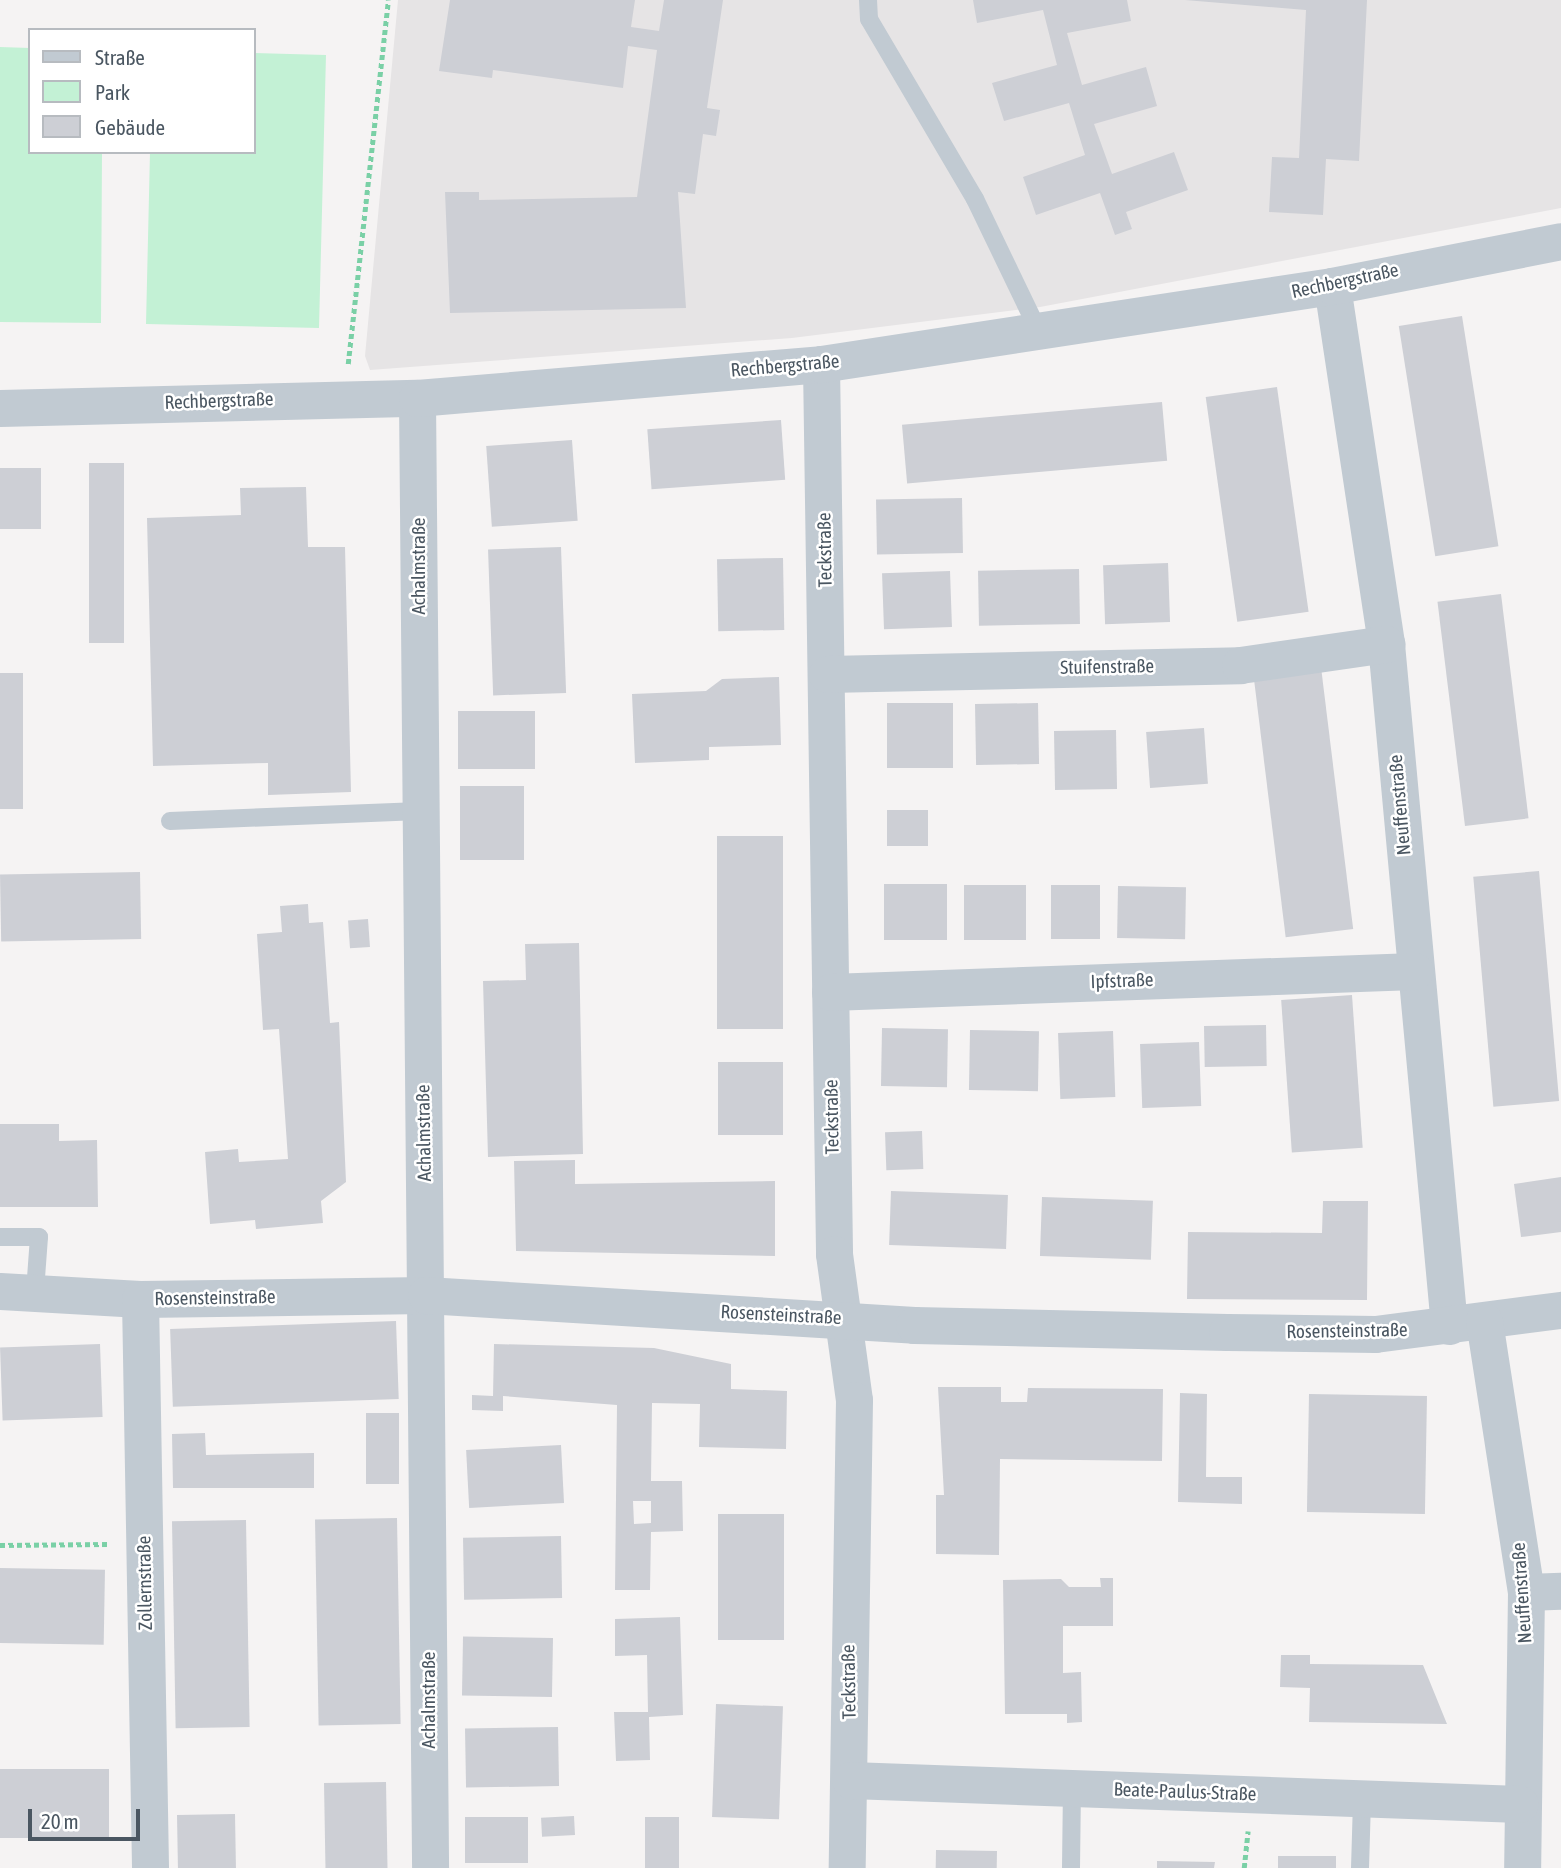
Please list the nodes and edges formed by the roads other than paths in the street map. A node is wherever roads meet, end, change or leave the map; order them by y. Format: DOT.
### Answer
graph roads {
  1 [pos="868,0"];
  2 [pos="1561,241"];
  3 [pos="1332,286"];
  4 [pos="1039,332"];
  5 [pos="821,364"];
  6 [pos="417,398"];
  7 [pos="0,408"];
  8 [pos="1386,643"];
  9 [pos="827,674"];
  10 [pos="420,811"];
  11 [pos="170,821"];
  12 [pos="1415,971"];
  13 [pos="830,992"];
  14 [pos="0,1237"];
  15 [pos="18,1291"];
  16 [pos="426,1295"];
  17 [pos="140,1299"];
  18 [pos="1561,1310"];
  19 [pos="844,1319"];
  20 [pos="1466,1323"];
  21 [pos="1543,1591"];
  22 [pos="850,1780"];
  23 [pos="1072,1788"];
  24 [pos="1362,1799"];
  25 [pos="1520,1804"];
  26 [pos="150,1868"];
  27 [pos="430,1868"];
  28 [pos="847,1868"];
  29 [pos="1071,1868"];
  30 [pos="1360,1868"];
  31 [pos="1522,1868"];
  1 -- 4 [label="lane"];
  2 -- 3 [label="street, Rechbergstraße"];
  3 -- 4 [label="street, Rechbergstraße"];
  3 -- 8 [label="street, Neuffenstraße"];
  4 -- 5 [label="street, Rechbergstraße"];
  5 -- 6 [label="street, Rechbergstraße"];
  5 -- 9 [label="street, Teckstraße"];
  6 -- 7 [label="street, Rechbergstraße"];
  6 -- 10 [label="street, Achalmstraße"];
  8 -- 9 [label="street, Stuifenstraße"];
  8 -- 12 [label="street, Neuffenstraße"];
  9 -- 13 [label="street, Teckstraße"];
  10 -- 11 [label="lane"];
  10 -- 16 [label="street, Achalmstraße"];
  12 -- 13 [label="street, Ipfstraße"];
  12 -- 20 [label="street, Neuffenstraße"];
  13 -- 19 [label="street, Teckstraße"];
  14 -- 15 [label="lane"];
  15 -- 17 [label="street, Rosensteinstraße"];
  16 -- 17 [label="street, Rosensteinstraße"];
  16 -- 19 [label="street, Rosensteinstraße"];
  16 -- 27 [label="street, Achalmstraße"];
  17 -- 26 [label="street, Zollernstraße"];
  18 -- 20 [label="street, Rosensteinstraße"];
  19 -- 20 [label="street, Rosensteinstraße"];
  19 -- 22 [label="street, Teckstraße"];
  20 -- 21 [label="street, Neuffenstraße"];
  21 -- 25 [label="street, Neuffenstraße"];
  22 -- 23 [label="street, Beate-Paulus-Straße"];
  22 -- 28 [label="street, Teckstraße"];
  23 -- 24 [label="street, Beate-Paulus-Straße"];
  23 -- 29 [label="lane"];
  24 -- 25 [label="street, Beate-Paulus-Straße"];
  24 -- 30 [label="lane"];
  25 -- 31 [label="street, Neuffenstraße"];
}
